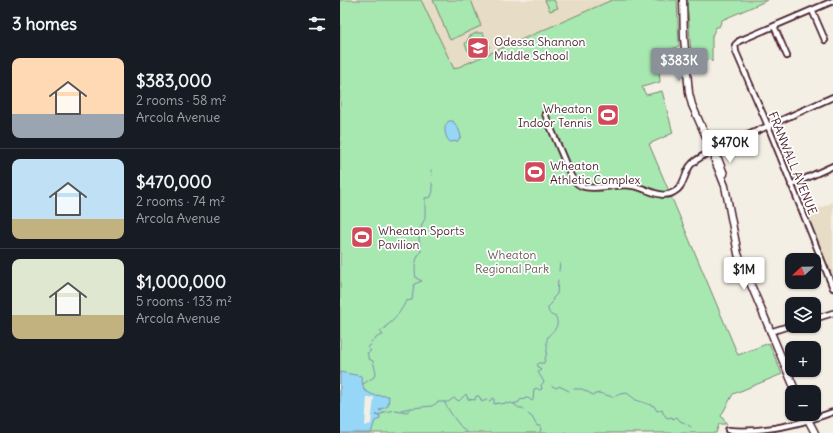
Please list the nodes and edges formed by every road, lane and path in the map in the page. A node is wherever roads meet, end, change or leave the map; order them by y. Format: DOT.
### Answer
graph roads {
  1 [pos="683,0"];
  2 [pos="833,1"];
  3 [pos="812,10"];
  4 [pos="774,26"];
  5 [pos="826,40"];
  6 [pos="787,56"];
  7 [pos="833,97"];
  8 [pos="545,114"];
  9 [pos="768,126"];
  10 [pos="712,151"];
  11 [pos="833,166"];
  12 [pos="791,185"];
  13 [pos="833,288"];
  14 [pos="833,313"];
  15 [pos="821,317"];
  16 [pos="785,327"];
  17 [pos="770,332"];
  18 [pos="793,385"];
  19 [pos="833,412"];
  20 [pos="809,422"];
  21 [pos="732,431"];
  22 [pos="811,433"];
  23 [pos="816,433"];
  1 -- 10 [label="street"];
  2 -- 3 [label="street"];
  3 -- 4 [label="street"];
  3 -- 5 [label="street"];
  4 -- 6 [label="street"];
  4 -- 9 [label="street, FRANWALL AVENUE"];
  7 -- 9 [label="street"];
  8 -- 10 [label="street"];
  9 -- 10 [label="street"];
  9 -- 12 [label="street, FRANWALL AVENUE"];
  10 -- 17 [label="street"];
  11 -- 12 [label="street"];
  12 -- 13 [label="street, FRANWALL AVENUE"];
  14 -- 15 [label="street"];
  16 -- 17 [label="street"];
  17 -- 18 [label="street"];
  19 -- 20 [label="street"];
  20 -- 21 [label="street"];
  20 -- 22 [label="street"];
  20 -- 23 [label="street"];
}
